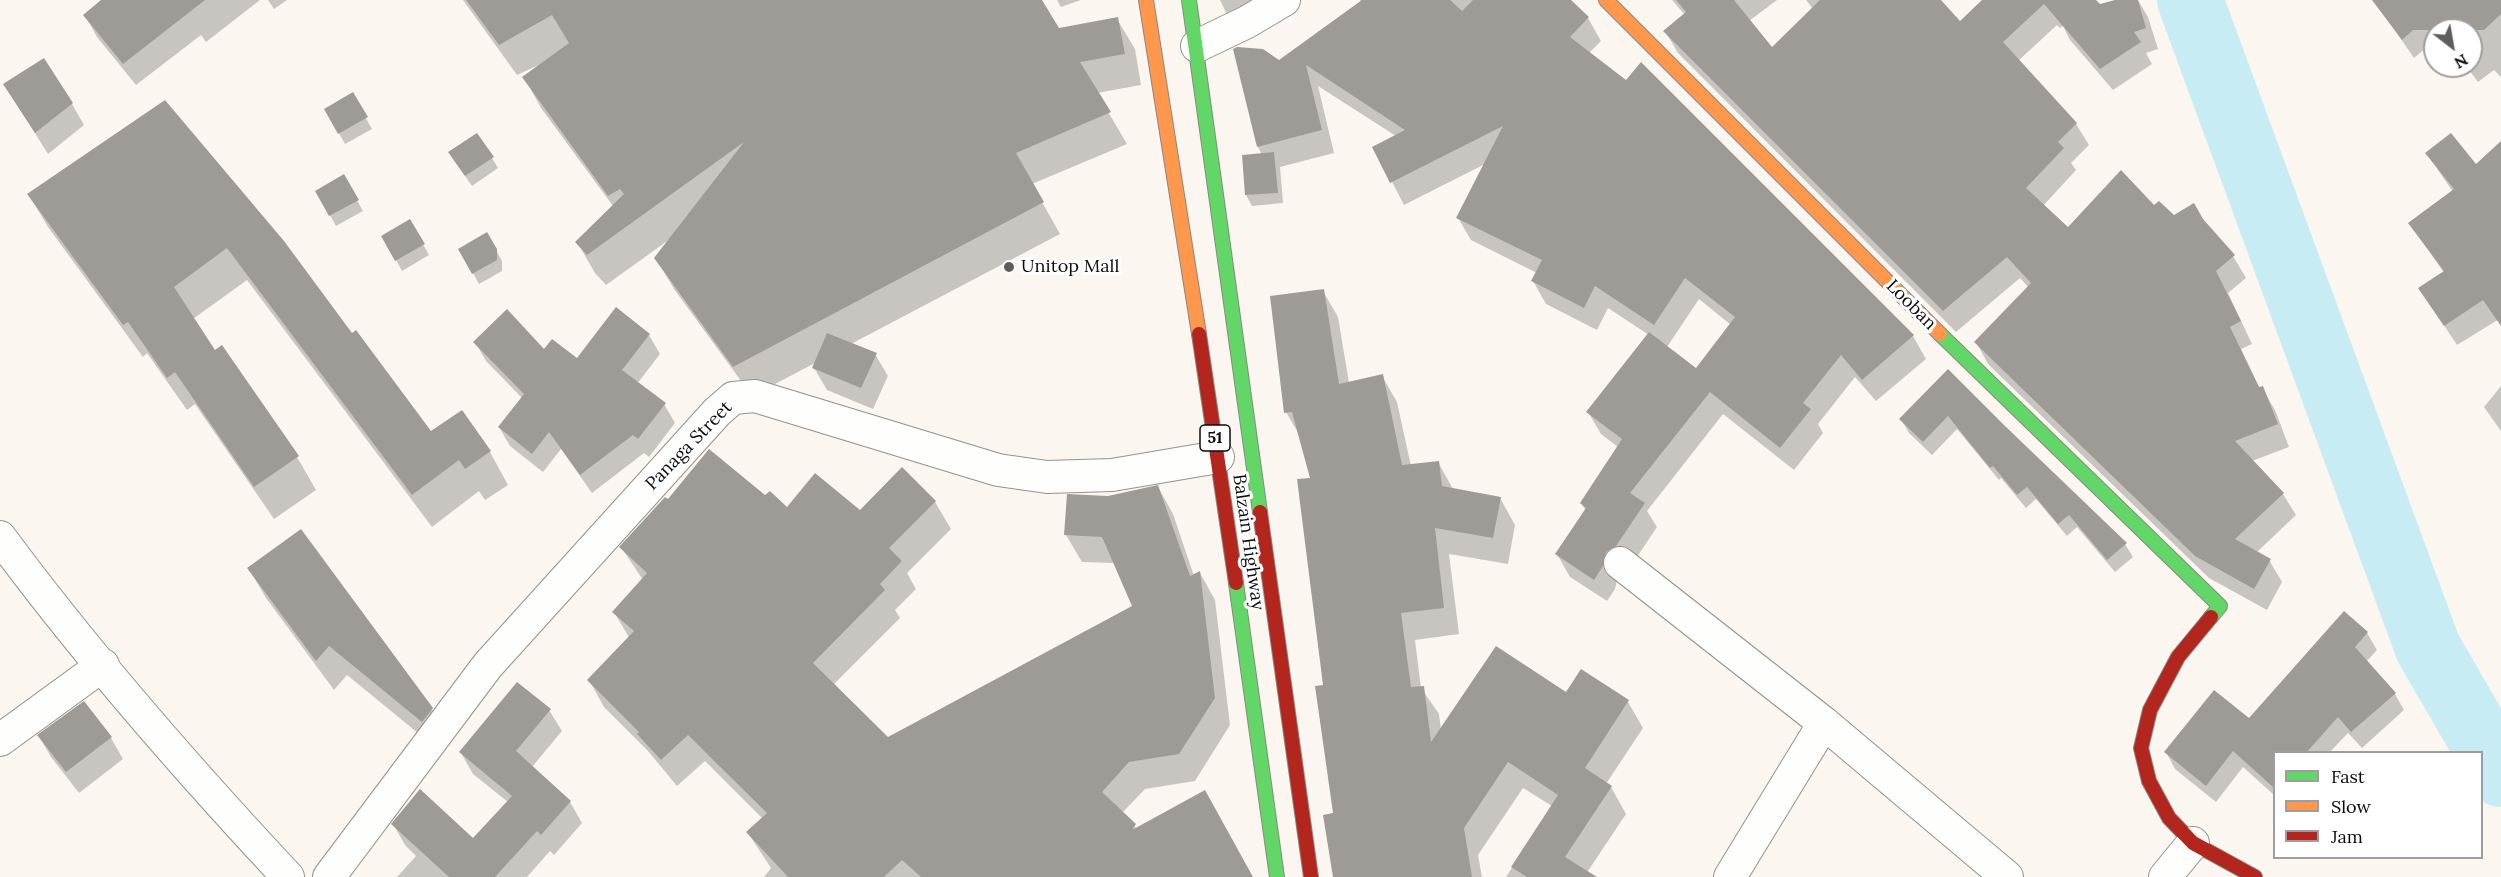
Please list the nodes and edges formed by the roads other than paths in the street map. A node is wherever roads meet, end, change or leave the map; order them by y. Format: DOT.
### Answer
graph roads {
  1 [pos="1146,0"];
  2 [pos="1189,0"];
  3 [pos="1284,0"];
  4 [pos="1606,0"];
  5 [pos="1197,46"];
  6 [pos="1218,457"];
  7 [pos="0,537"];
  8 [pos="1620,563"];
  9 [pos="103,665"];
  10 [pos="1824,723"];
  11 [pos="0,740"];
  12 [pos="2193,843"];
  13 [pos="288,877"];
  14 [pos="329,877"];
  15 [pos="1277,877"];
  16 [pos="1311,877"];
  17 [pos="1730,877"];
  18 [pos="2007,877"];
  19 [pos="2165,877"];
  20 [pos="2255,877"];
  1 -- 6 [label="main road, Balzain Highway / 51"];
  2 -- 5 [label="main road, Balzain Highway / 51"];
  3 -- 5 [label="street"];
  4 -- 12 [label="main road, Looban"];
  5 -- 16 [label="main road, Balzain Highway / 51"];
  6 -- 14 [label="street, Panaga Street"];
  6 -- 15 [label="main road, Balzain Highway / 51"];
  7 -- 9 [label="street"];
  8 -- 10 [label="street"];
  9 -- 11 [label="street"];
  9 -- 13 [label="street"];
  10 -- 17 [label="street"];
  10 -- 18 [label="street"];
  12 -- 19 [label="street"];
  12 -- 20 [label="main road"];
}
